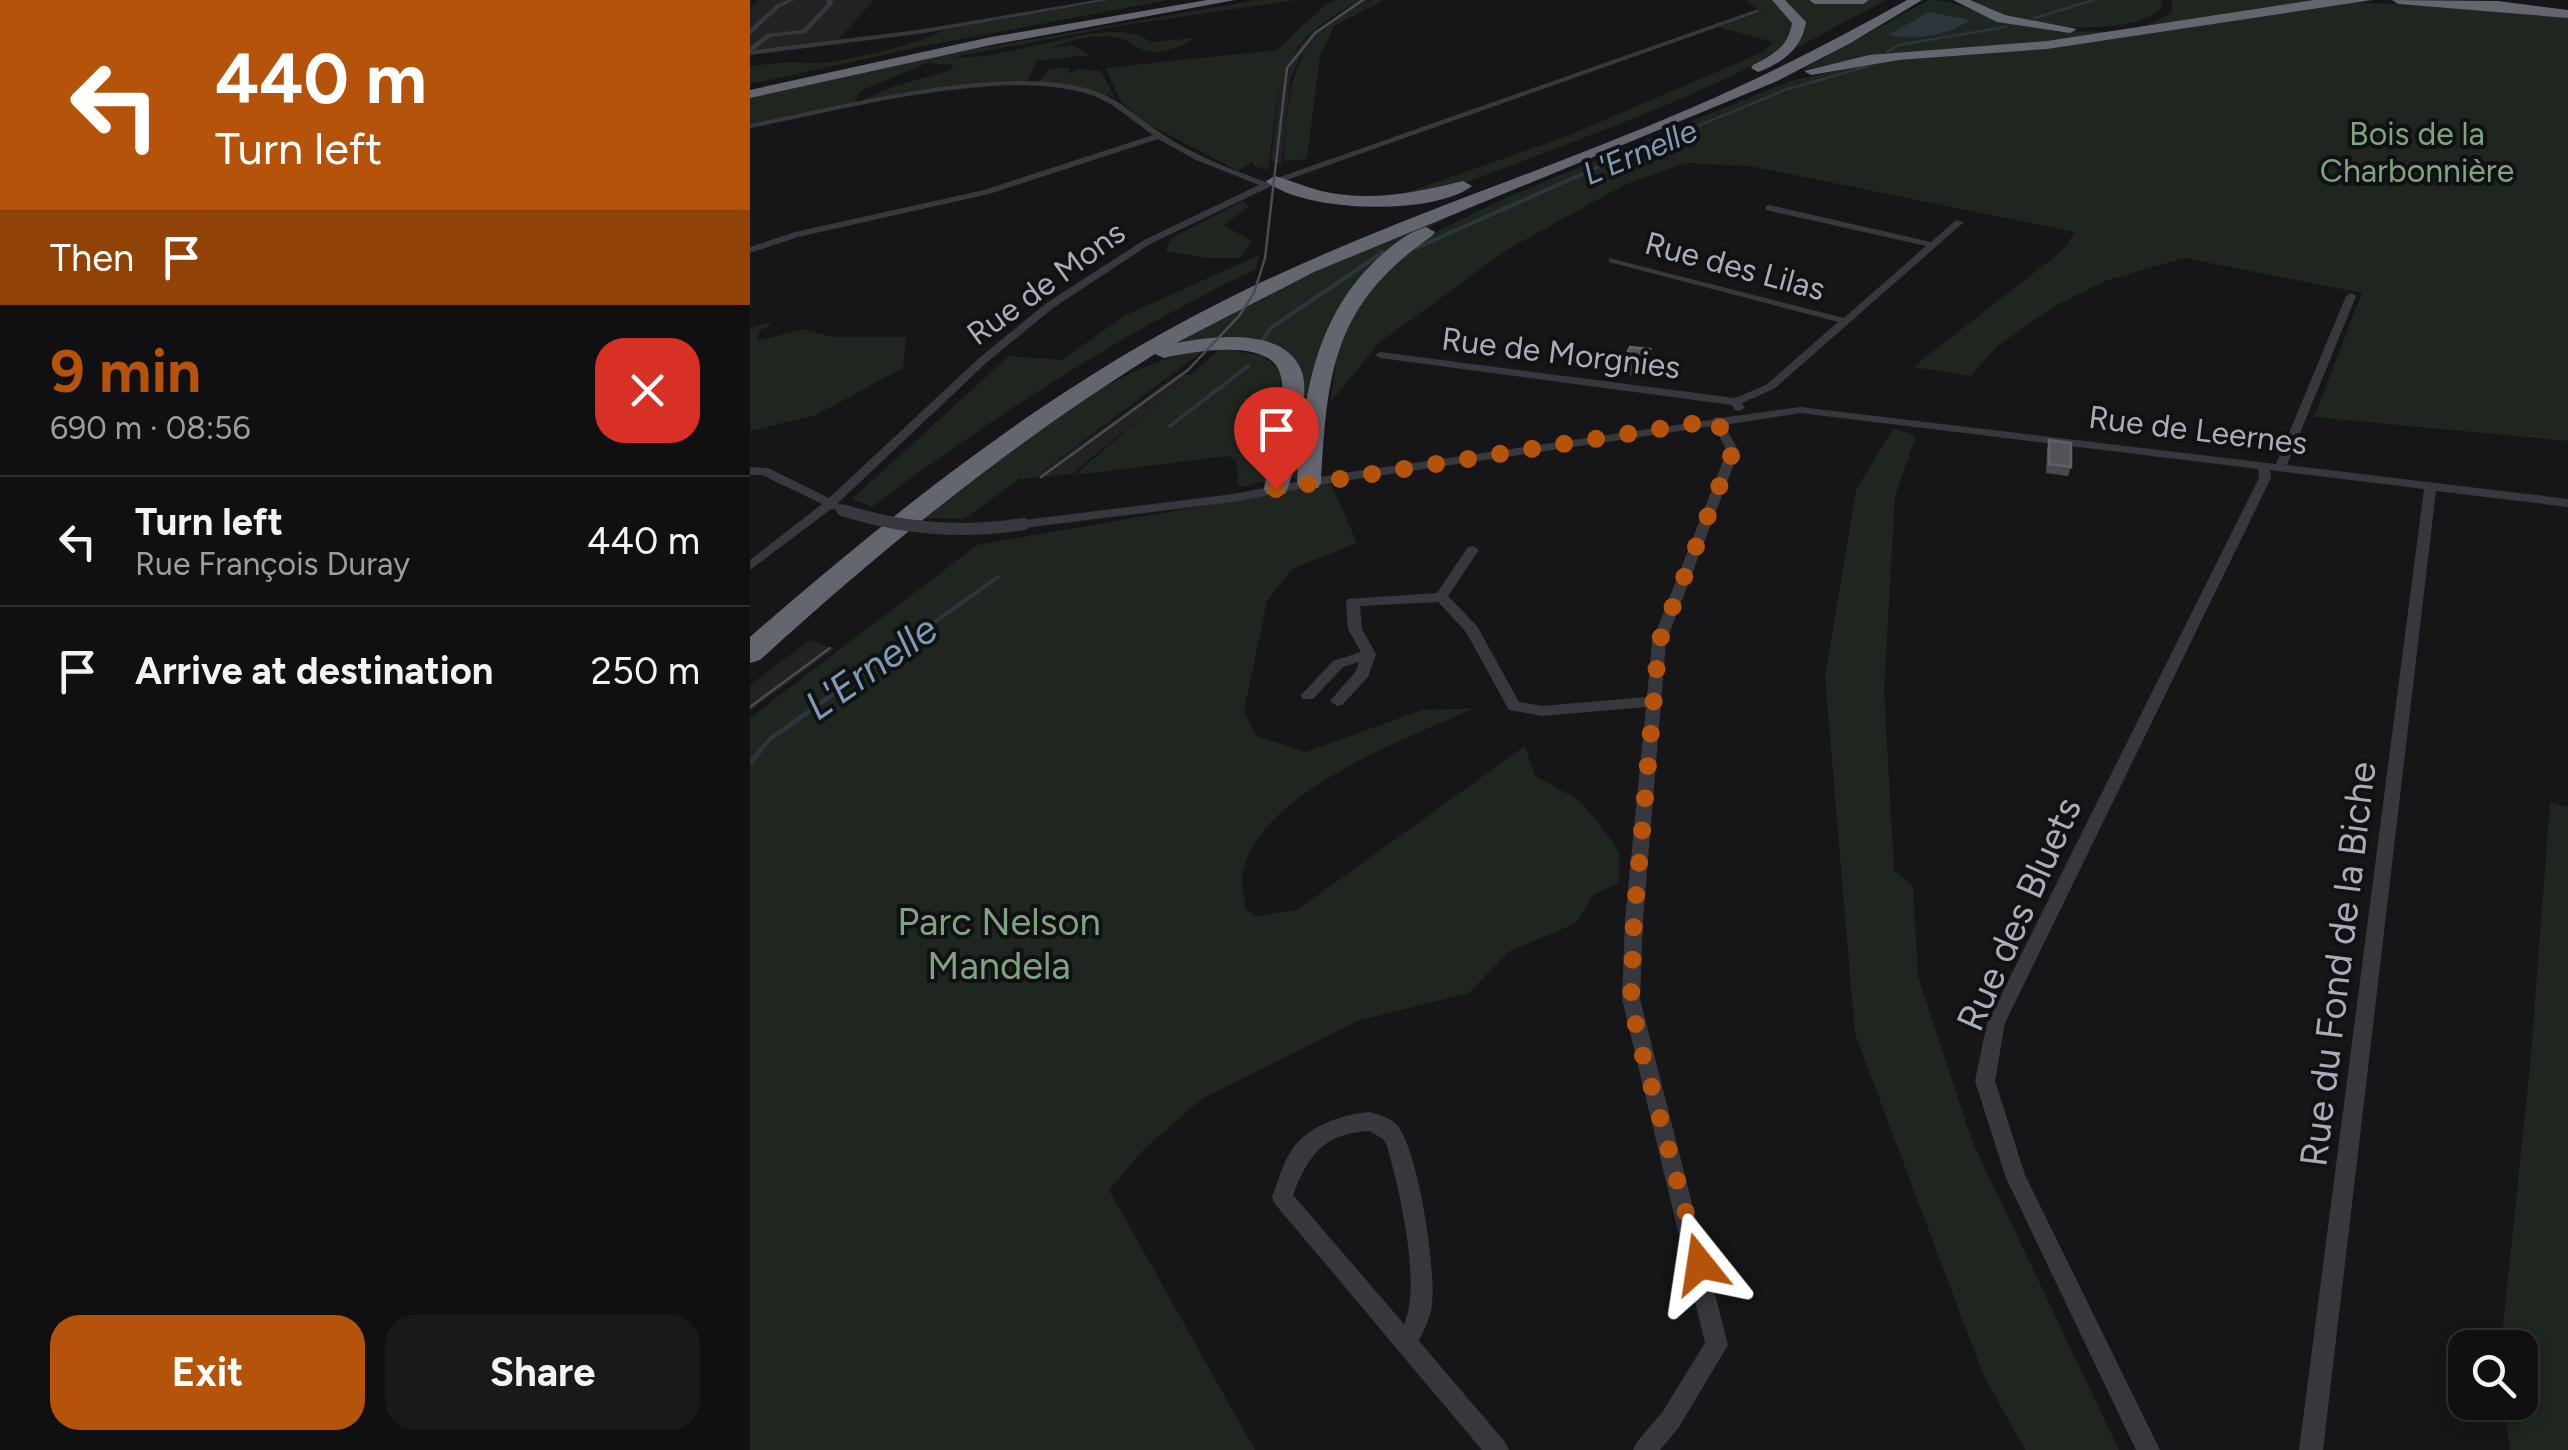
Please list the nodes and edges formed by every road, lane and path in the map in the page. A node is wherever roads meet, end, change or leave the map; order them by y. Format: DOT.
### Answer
graph roads {
  1 [pos="792,0"];
  2 [pos="829,0"];
  3 [pos="1106,0"];
  4 [pos="1189,0"];
  5 [pos="1200,0"];
  6 [pos="1243,0"];
  7 [pos="1778,0"];
  8 [pos="1815,0"];
  9 [pos="1863,0"];
  10 [pos="1896,0"];
  11 [pos="1916,0"];
  12 [pos="1959,0"];
  13 [pos="2366,0"];
  14 [pos="2398,0"];
  15 [pos="2460,0"];
  16 [pos="2492,0"];
  17 [pos="2552,0"];
  18 [pos="1224,1"];
  19 [pos="2518,4"];
  20 [pos="1162,6"];
  21 [pos="2169,8"];
  22 [pos="2568,8"];
  23 [pos="1758,10"];
  24 [pos="750,35"];
  25 [pos="762,39"];
  26 [pos="750,51"];
  27 [pos="1751,82"];
  28 [pos="750,91"];
  29 [pos="750,126"];
  30 [pos="1159,136"];
  31 [pos="1574,161"];
  32 [pos="1500,178"];
  33 [pos="1270,183"];
  34 [pos="1768,208"];
  35 [pos="1959,222"];
  36 [pos="1353,235"];
  37 [pos="1932,245"];
  38 [pos="750,250"];
  39 [pos="1612,260"];
  40 [pos="2351,296"];
  41 [pos="1845,321"];
  42 [pos="1380,355"];
  43 [pos="1083,387"];
  44 [pos="1736,402"];
  45 [pos="1744,416"];
  46 [pos="1716,420"];
  47 [pos="2272,467"];
  48 [pos="750,471"];
  49 [pos="1310,483"];
  50 [pos="2430,486"];
  51 [pos="1276,489"];
  52 [pos="2568,503"];
  53 [pos="836,507"];
  54 [pos="1474,550"];
  55 [pos="750,566"];
  56 [pos="1442,597"];
  57 [pos="750,625"];
  58 [pos="750,653"];
  59 [pos="1369,654"];
  60 [pos="1308,695"];
  61 [pos="1655,701"];
  62 [pos="1338,702"];
  63 [pos="1407,1343"];
  64 [pos="1497,1450"];
  65 [pos="1645,1450"];
  66 [pos="2148,1450"];
  67 [pos="2311,1450"];
  1 -- 24 [label="street"];
  2 -- 25 [label="street"];
  3 -- 26 [label="street"];
  4 -- 20 [label="highway"];
  5 -- 20 [label="highway"];
  6 -- 18 [label="highway"];
  7 -- 27 [label="highway"];
  8 -- 9 [label="highway"];
  10 -- 27 [label="highway"];
  11 -- 27 [label="highway"];
  12 -- 21 [label="highway"];
  13 -- 27 [label="highway"];
  14 -- 19 [label="highway"];
  15 -- 19 [label="highway"];
  16 -- 22 [label="highway"];
  17 -- 22 [label="highway"];
  18 -- 28 [label="highway"];
  19 -- 22 [label="highway"];
  20 -- 28 [label="highway"];
  23 -- 33 [label="street, Rue de Mons"];
  24 -- 25 [label="street"];
  25 -- 26 [label="street"];
  27 -- 31 [label="highway"];
  27 -- 32 [label="highway"];
  29 -- 30 [label="street"];
  30 -- 33 [label="street"];
  30 -- 38 [label="street"];
  31 -- 43 [label="highway"];
  31 -- 49 [label="highway"];
  32 -- 33 [label="highway"];
  32 -- 36 [label="highway"];
  33 -- 36 [label="highway"];
  33 -- 53 [label="street, Rue de Mons"];
  34 -- 37 [label="street"];
  35 -- 37 [label="street"];
  36 -- 57 [label="highway"];
  37 -- 41 [label="street"];
  39 -- 41 [label="street, Rue des Lilas"];
  40 -- 47 [label="street, Rue des Bluets"];
  41 -- 44 [label="street"];
  42 -- 44 [label="street, Rue de Morgnies"];
  43 -- 51 [label="highway"];
  43 -- 58 [label="highway"];
  44 -- 45 [label="street"];
  45 -- 46 [label="street, Rue de Leernes"];
  45 -- 47 [label="street, Rue de Leernes"];
  46 -- 49 [label="street, Rue de Leernes"];
  46 -- 61 [label="street"];
  47 -- 50 [label="street, Rue de Leernes"];
  47 -- 66 [label="street, Rue des Bluets"];
  48 -- 53 [label="street, Rue de Leernes"];
  49 -- 51 [label="street, Rue de Leernes"];
  50 -- 52 [label="street, Rue de Leernes"];
  50 -- 67 [label="street, Rue du Fond de la Biche"];
  51 -- 53 [label="street, Rue de Leernes, bridge"];
  53 -- 55 [label="street, Rue de Mons"];
  54 -- 56 [label="street"];
  56 -- 59 [label="street"];
  56 -- 61 [label="street"];
  59 -- 60 [label="street"];
  59 -- 62 [label="street"];
  61 -- 65 [label="street"];
  63 -- 63 [label="street"];
  63 -- 64 [label="street"];
}
